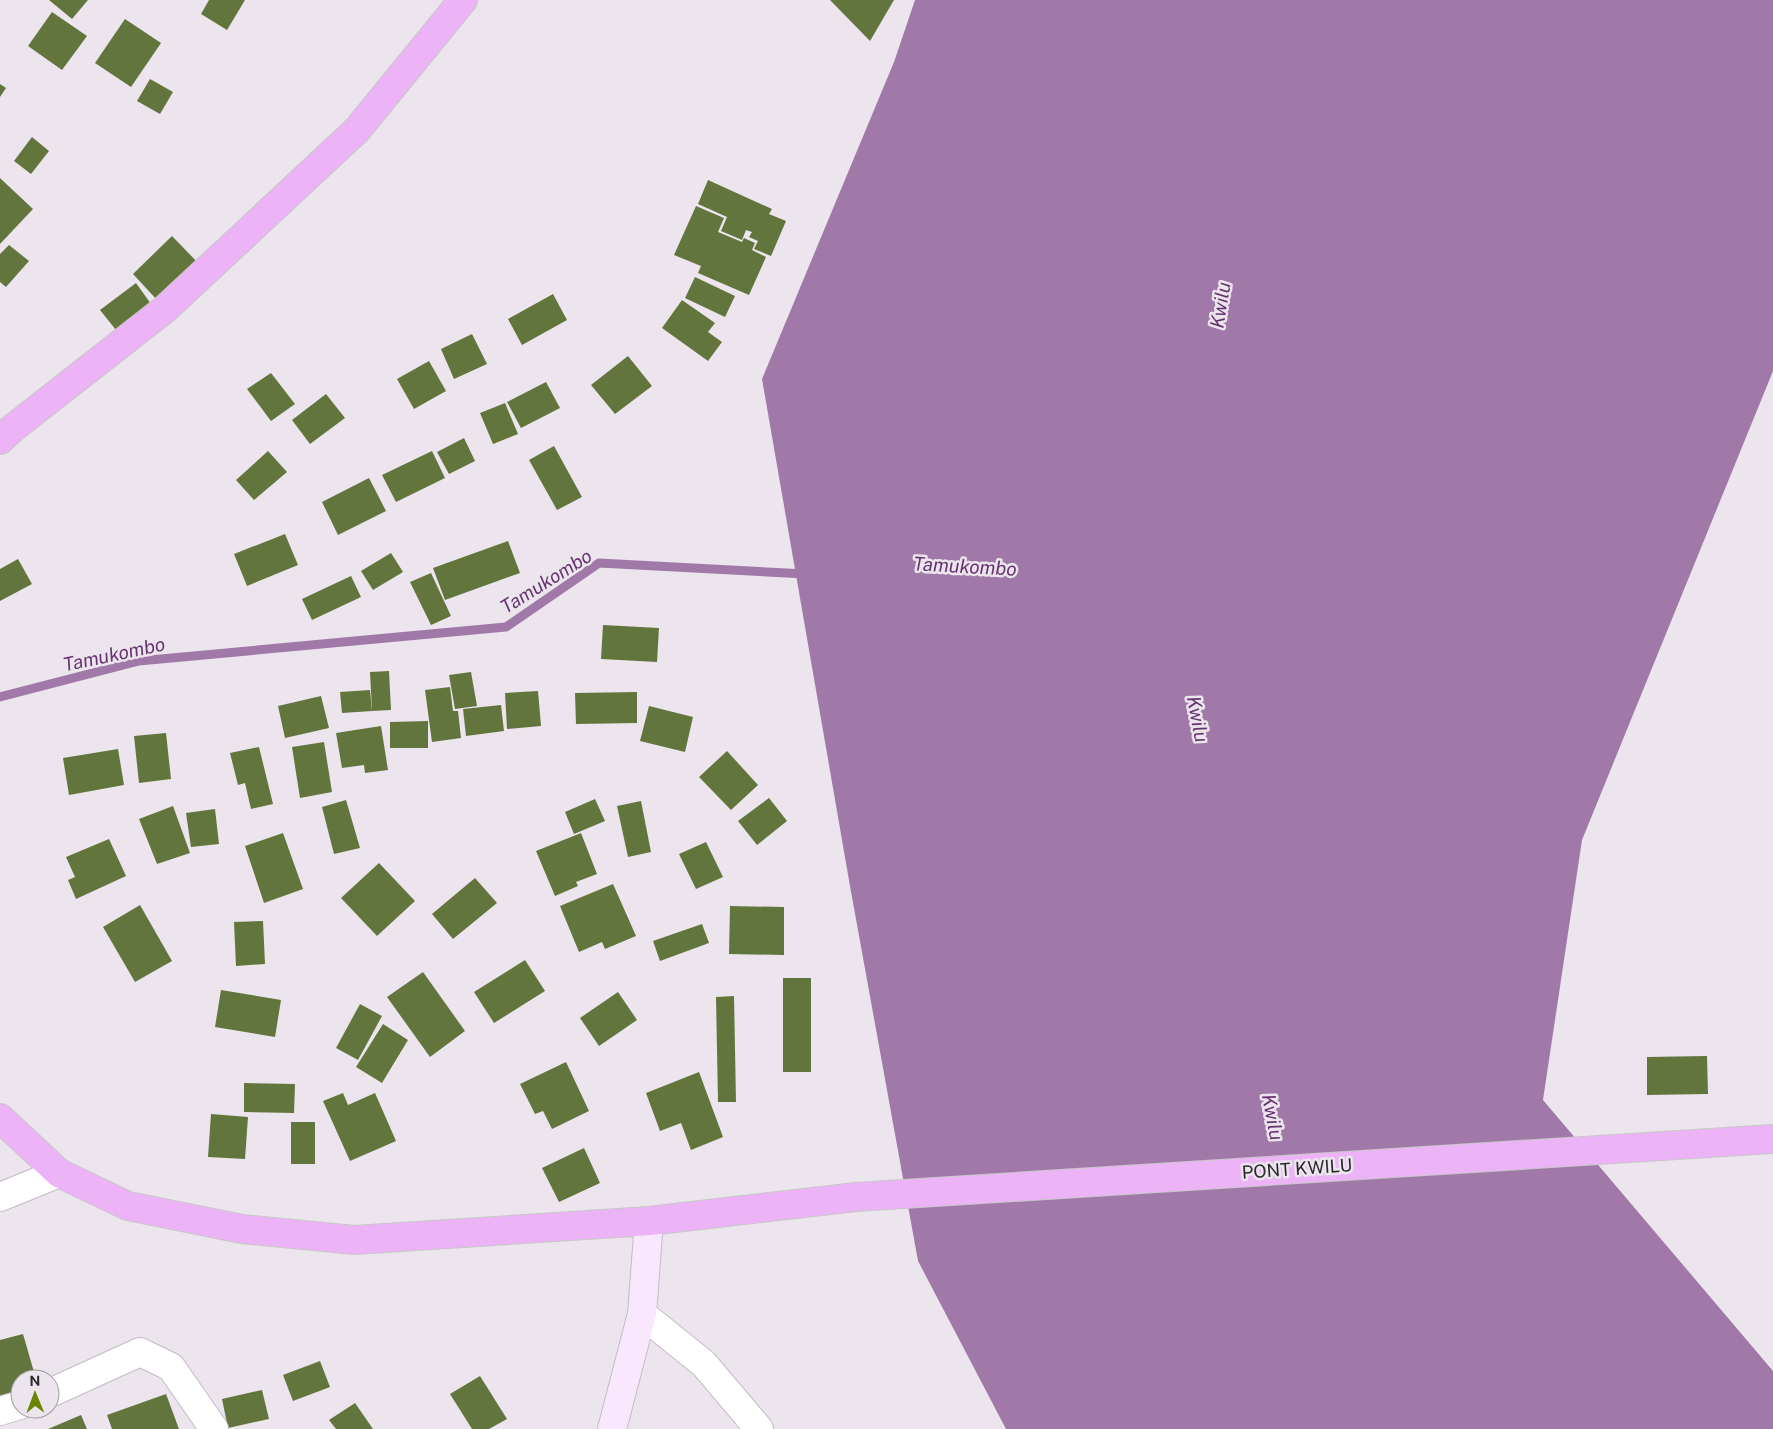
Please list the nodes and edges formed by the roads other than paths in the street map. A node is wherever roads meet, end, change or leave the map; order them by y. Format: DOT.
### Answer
graph roads {
  1 [pos="462,0"];
  2 [pos="0,440"];
  3 [pos="0,1118"];
  4 [pos="1773,1139"];
  5 [pos="59,1172"];
  6 [pos="0,1197"];
  7 [pos="648,1221"];
  8 [pos="642,1314"];
  9 [pos="60,1388"];
  10 [pos="214,1429"];
  11 [pos="612,1429"];
  12 [pos="759,1429"];
  1 -- 2 [label="highway"];
  3 -- 5 [label="highway, PONT KWILU"];
  4 -- 7 [label="highway, PONT KWILU"];
  5 -- 6 [label="street"];
  5 -- 7 [label="highway, PONT KWILU"];
  7 -- 8 [label="street"];
  8 -- 11 [label="street"];
  8 -- 12 [label="street"];
  9 -- 10 [label="street"];
}
